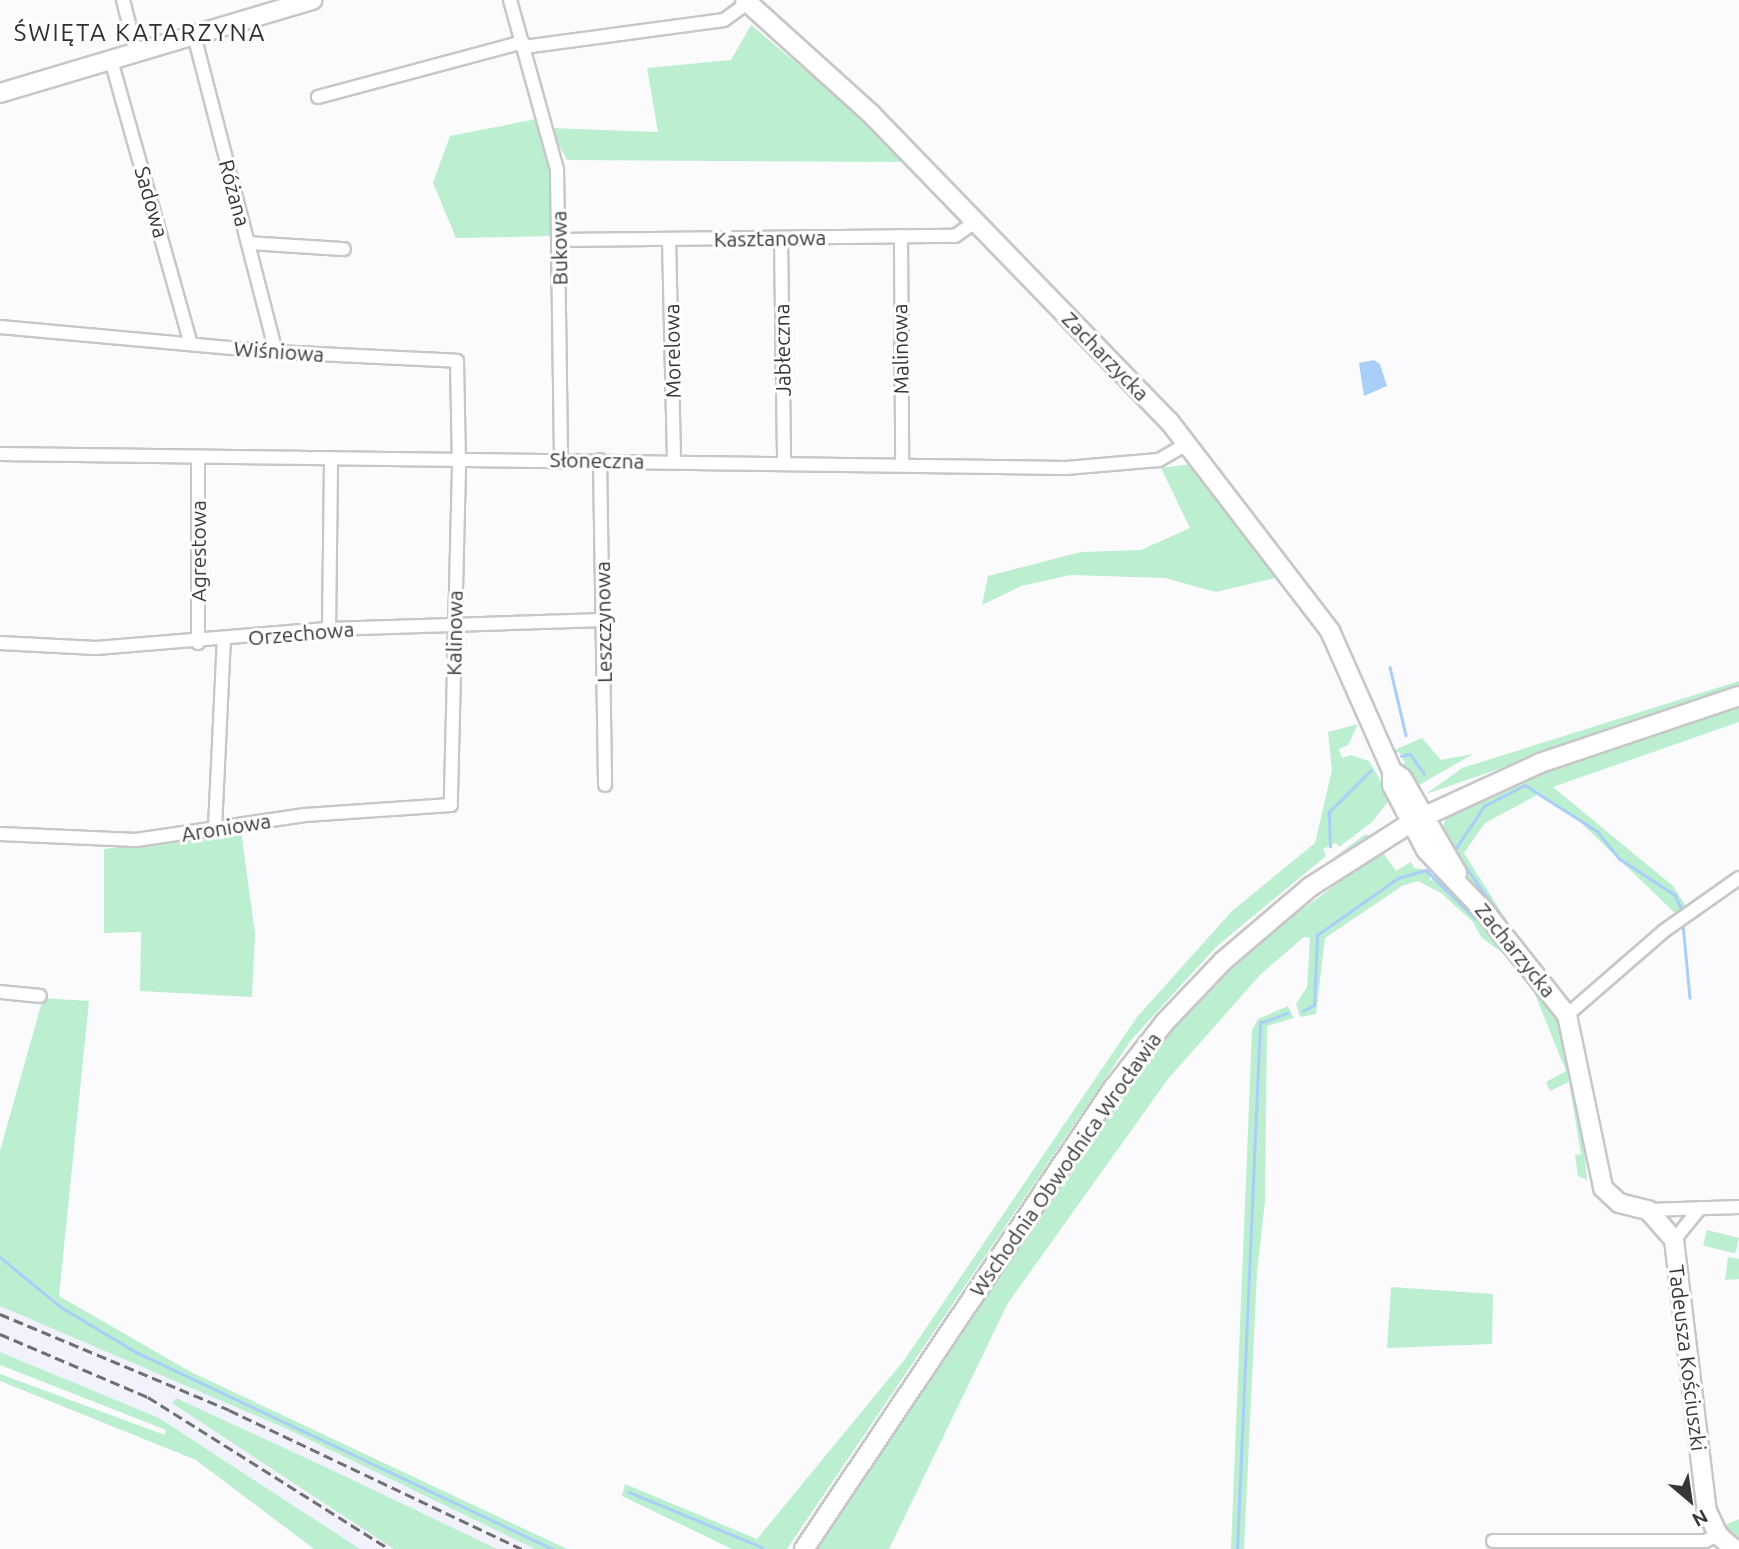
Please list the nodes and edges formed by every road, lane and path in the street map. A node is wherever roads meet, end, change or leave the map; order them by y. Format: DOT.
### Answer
graph roads {
  1 [pos="123,0"];
  2 [pos="312,0"];
  3 [pos="510,0"];
  4 [pos="746,1"];
  5 [pos="194,35"];
  6 [pos="524,45"];
  7 [pos="136,52"];
  8 [pos="111,60"];
  9 [pos="0,93"];
  10 [pos="318,97"];
  11 [pos="975,222"];
  12 [pos="901,236"];
  13 [pos="669,239"];
  14 [pos="781,239"];
  15 [pos="560,240"];
  16 [pos="248,243"];
  17 [pos="344,249"];
  18 [pos="0,327"];
  19 [pos="191,344"];
  20 [pos="276,352"];
  21 [pos="1188,443"];
  22 [pos="0,454"];
  23 [pos="198,458"];
  24 [pos="331,458"];
  25 [pos="561,458"];
  26 [pos="600,460"];
  27 [pos="458,461"];
  28 [pos="784,461"];
  29 [pos="674,462"];
  30 [pos="902,463"];
  31 [pos="603,620"];
  32 [pos="454,625"];
  33 [pos="329,629"];
  34 [pos="224,640"];
  35 [pos="0,643"];
  36 [pos="198,643"];
  37 [pos="1739,696"];
  38 [pos="1392,771"];
  39 [pos="605,785"];
  40 [pos="1412,795"];
  41 [pos="1455,800"];
  42 [pos="452,805"];
  43 [pos="1418,819"];
  44 [pos="215,828"];
  45 [pos="0,834"];
  46 [pos="1388,836"];
  47 [pos="1433,846"];
  48 [pos="1739,878"];
  49 [pos="0,992"];
  50 [pos="40,996"];
  51 [pos="1567,1015"];
  52 [pos="1739,1207"];
  53 [pos="1700,1208"];
  54 [pos="1648,1210"];
  55 [pos="1674,1240"];
  56 [pos="1718,1535"];
  57 [pos="1493,1541"];
  58 [pos="804,1549"];
  59 [pos="1734,1549"];
  1 -- 7 [label="street"];
  2 -- 5 [label="street"];
  3 -- 6 [label="street, Bukowa"];
  4 -- 6 [label="street"];
  4 -- 11 [label="street, Zacharzycka"];
  5 -- 7 [label="street"];
  5 -- 16 [label="street, Różana"];
  6 -- 10 [label="street"];
  6 -- 15 [label="street, Bukowa"];
  7 -- 8 [label="street"];
  8 -- 9 [label="street"];
  8 -- 19 [label="street, Sadowa"];
  11 -- 12 [label="street, Kasztanowa"];
  11 -- 21 [label="street, Zacharzycka"];
  12 -- 14 [label="street, Kasztanowa"];
  12 -- 30 [label="street, Malinowa"];
  13 -- 14 [label="street, Kasztanowa"];
  13 -- 15 [label="street, Kasztanowa"];
  13 -- 29 [label="street, Morelowa"];
  14 -- 28 [label="street, Jabłeczna"];
  15 -- 25 [label="street, Bukowa"];
  16 -- 17 [label="street"];
  16 -- 20 [label="street, Różana"];
  18 -- 19 [label="street, Wiśniowa"];
  19 -- 20 [label="street, Wiśniowa"];
  20 -- 27 [label="street, Wiśniowa"];
  21 -- 30 [label="street, Słoneczna"];
  21 -- 38 [label="street, Zacharzycka"];
  22 -- 23 [label="street, Słoneczna"];
  23 -- 24 [label="street, Słoneczna"];
  23 -- 36 [label="street, Agrestowa"];
  24 -- 27 [label="street, Słoneczna"];
  24 -- 33 [label="street"];
  25 -- 26 [label="street, Słoneczna"];
  25 -- 27 [label="street, Słoneczna"];
  26 -- 29 [label="street, Słoneczna"];
  26 -- 31 [label="street, Leszczynowa"];
  27 -- 32 [label="street, Kalinowa"];
  28 -- 29 [label="street, Słoneczna"];
  28 -- 30 [label="street, Słoneczna"];
  31 -- 32 [label="street, Orzechowa"];
  31 -- 39 [label="street, Leszczynowa"];
  32 -- 33 [label="street, Orzechowa"];
  32 -- 42 [label="street, Kalinowa"];
  33 -- 34 [label="street, Orzechowa"];
  34 -- 36 [label="street, Orzechowa"];
  34 -- 44 [label="street"];
  35 -- 36 [label="street, Orzechowa"];
  37 -- 41 [label="street, Wschodnia Obwodnica Wrocławia"];
  38 -- 40 [label="street, Zacharzycka"];
  38 -- 43 [label="street, Zacharzycka"];
  40 -- 41 [label="street"];
  40 -- 43 [label="street, Zacharzycka"];
  41 -- 43 [label="street, Wschodnia Obwodnica Wrocławia"];
  41 -- 47 [label="street"];
  42 -- 44 [label="street, Aroniowa"];
  43 -- 46 [label="street, Wschodnia Obwodnica Wrocławia"];
  43 -- 47 [label="street, Zacharzycka"];
  44 -- 45 [label="street, Aroniowa"];
  46 -- 47 [label="street"];
  46 -- 58 [label="street, Wschodnia Obwodnica Wrocławia"];
  47 -- 51 [label="street, Zacharzycka"];
  48 -- 51 [label="street"];
  49 -- 50 [label="street"];
  51 -- 54 [label="street"];
  52 -- 53 [label="street"];
  53 -- 54 [label="street"];
  53 -- 55 [label="street, Tadeusza Kościuszki"];
  54 -- 55 [label="street, Tadeusza Kościuszki"];
  55 -- 56 [label="street, Tadeusza Kościuszki"];
  56 -- 57 [label="street"];
  56 -- 59 [label="street, Tadeusza Kościuszki"];
}
